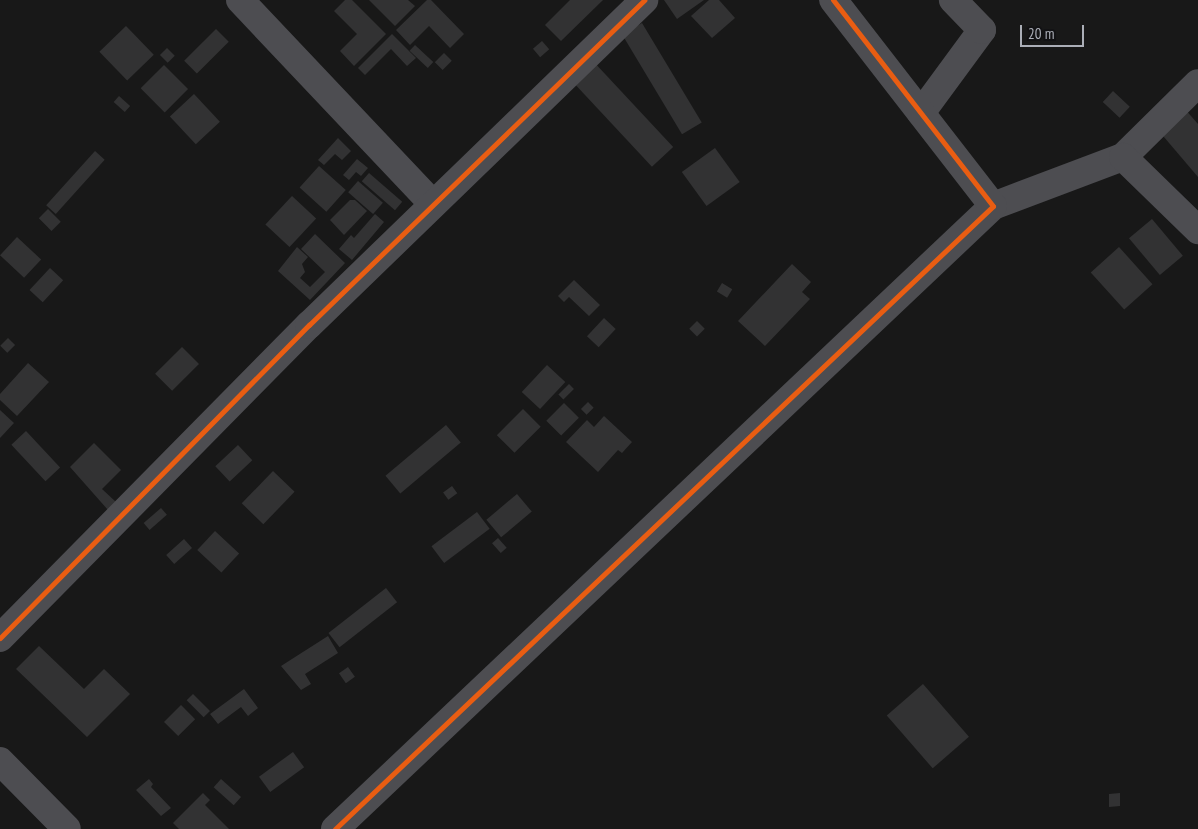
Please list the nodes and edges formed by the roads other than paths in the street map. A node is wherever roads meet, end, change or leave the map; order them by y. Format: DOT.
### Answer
graph roads {
  1 [pos="240,0"];
  2 [pos="644,0"];
  3 [pos="833,0"];
  4 [pos="953,0"];
  5 [pos="1198,83"];
  6 [pos="921,113"];
  7 [pos="1123,157"];
  8 [pos="433,204"];
  9 [pos="993,206"];
  10 [pos="1198,230"];
  11 [pos="0,638"];
  12 [pos="0,762"];
  13 [pos="67,829"];
  14 [pos="335,829"];
  1 -- 8 [label="street"];
  2 -- 8 [label="street"];
  3 -- 6 [label="street"];
  4 -- 6 [label="street"];
  5 -- 7 [label="street"];
  6 -- 9 [label="street"];
  7 -- 9 [label="street"];
  7 -- 10 [label="street"];
  8 -- 11 [label="street"];
  9 -- 14 [label="street"];
  12 -- 13 [label="street"];
}
